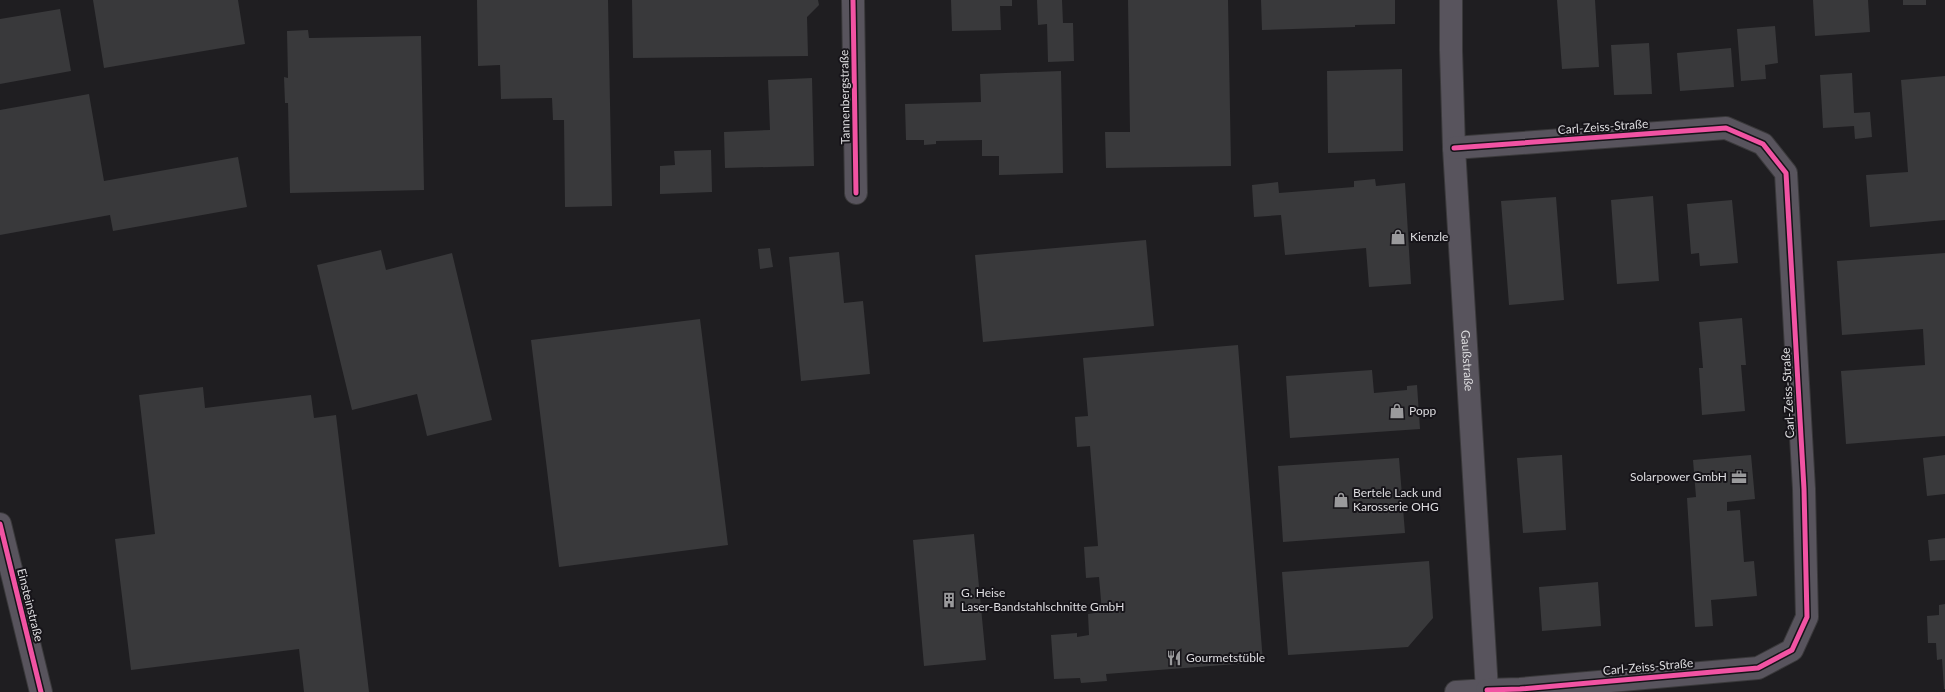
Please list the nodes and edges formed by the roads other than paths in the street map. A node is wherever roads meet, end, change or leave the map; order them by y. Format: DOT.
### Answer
graph roads {
  1 [pos="853,0"];
  2 [pos="1451,0"];
  3 [pos="1454,148"];
  4 [pos="856,193"];
  5 [pos="0,524"];
  6 [pos="1488,690"];
  7 [pos="41,692"];
  8 [pos="1456,692"];
  1 -- 4 [label="street, Tannenbergstraße"];
  2 -- 3 [label="street, Gaußstraße"];
  3 -- 6 [label="street, Gaußstraße"];
  3 -- 6 [label="street, Carl-Zeiss-Straße"];
  5 -- 7 [label="street, Einsteinstraße"];
  6 -- 8 [label="street"];
}
